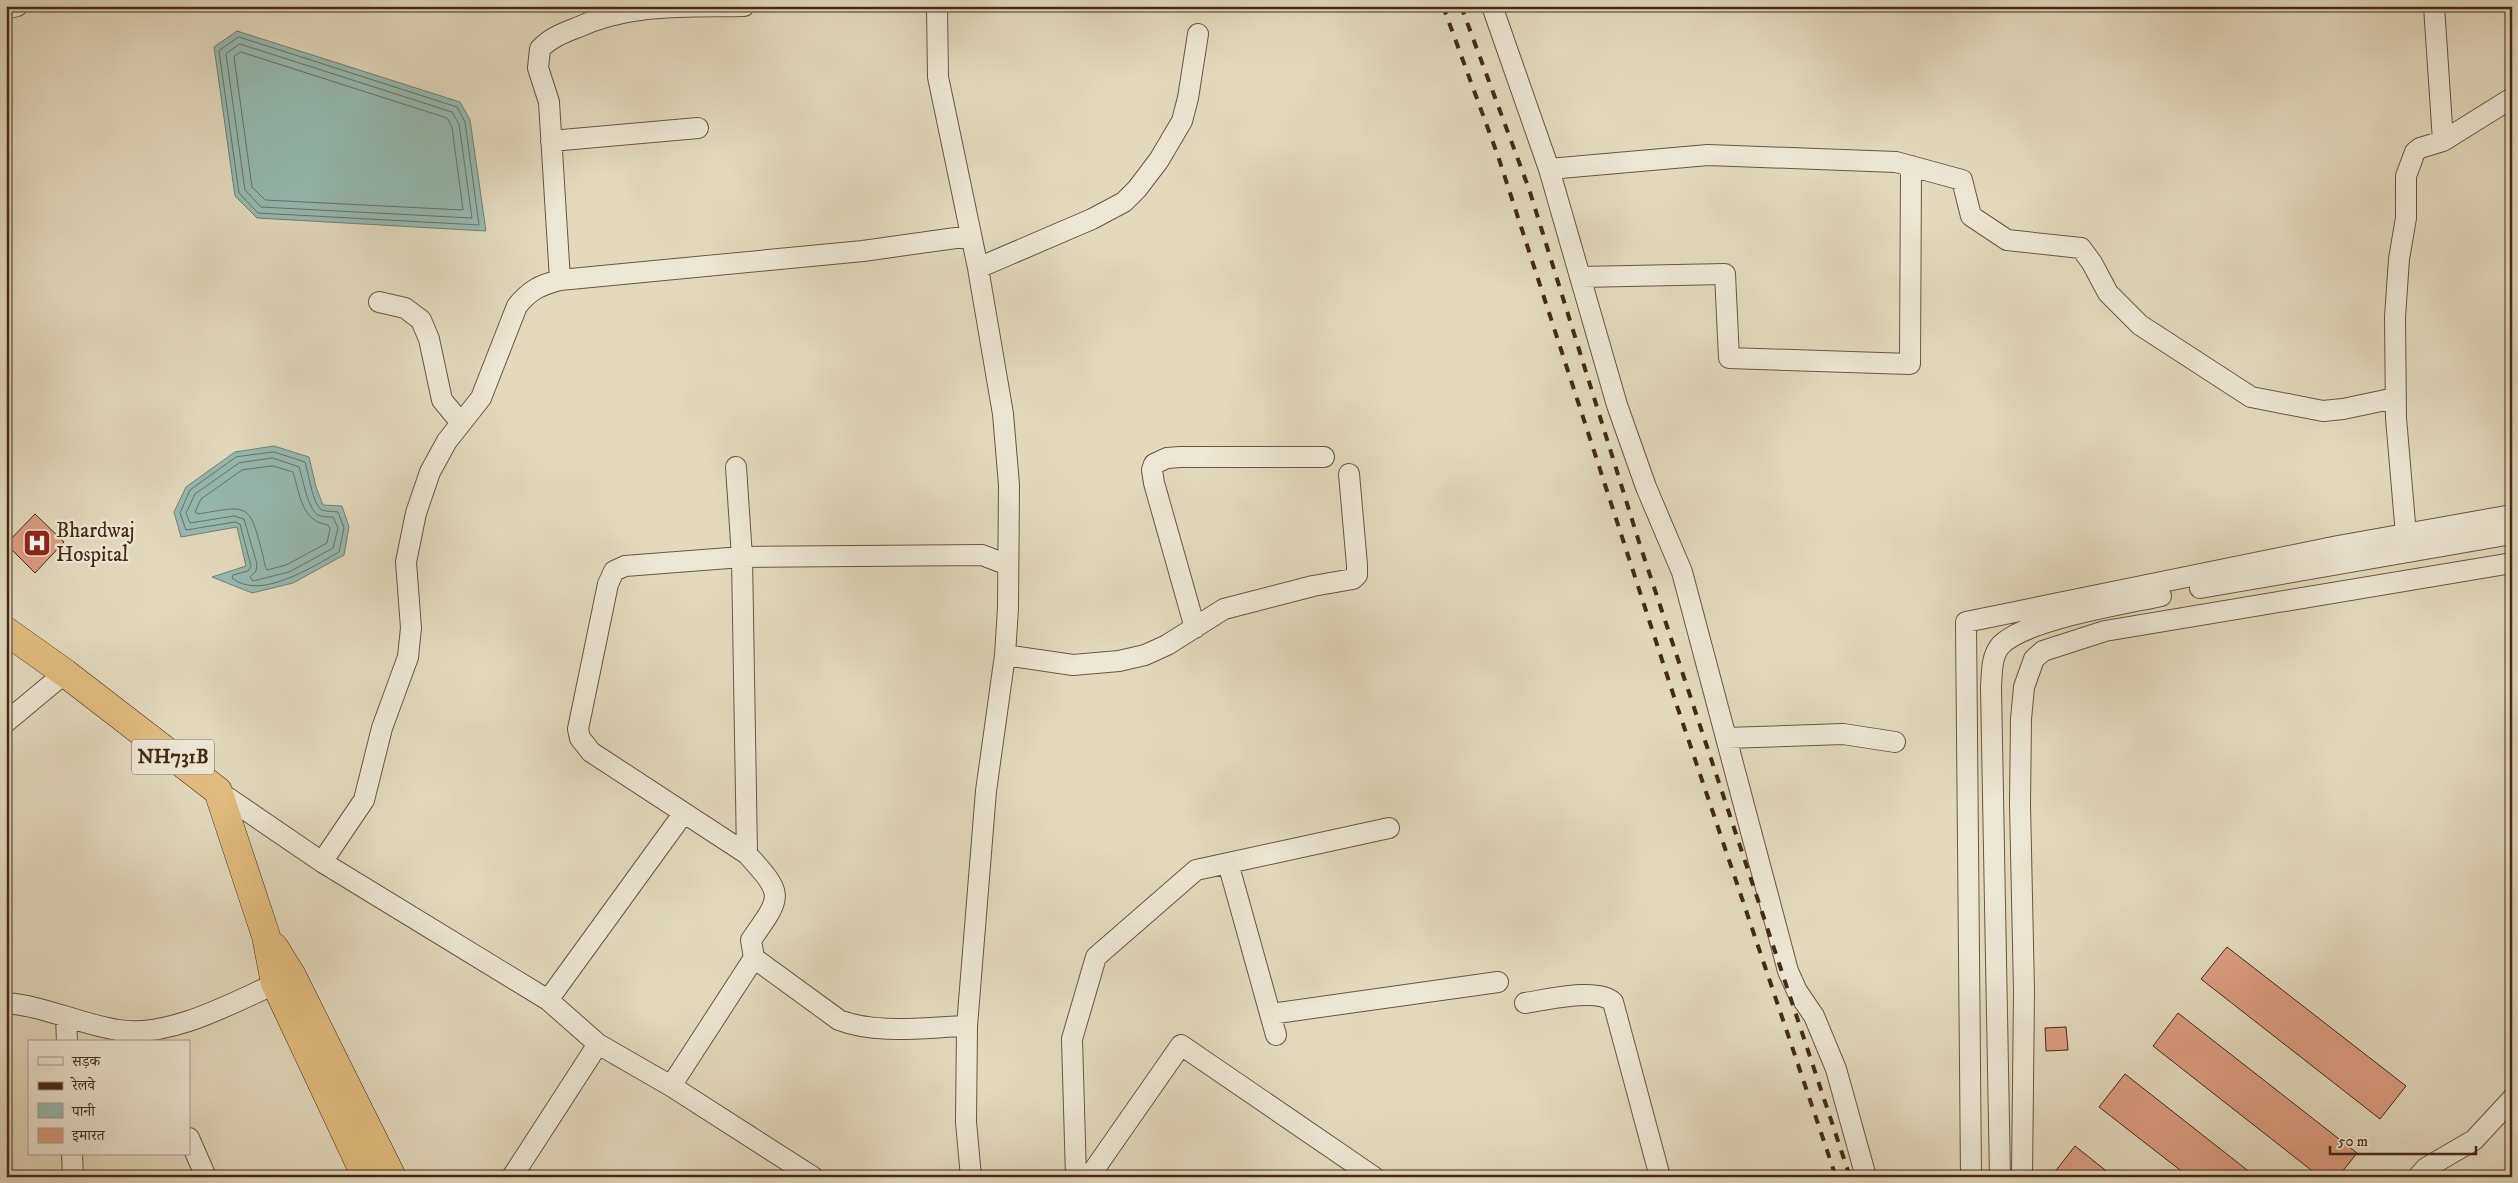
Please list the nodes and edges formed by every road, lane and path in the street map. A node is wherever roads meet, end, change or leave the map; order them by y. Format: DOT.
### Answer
graph roads {
  1 [pos="17,6"];
  2 [pos="744,6"];
  3 [pos="937,6"];
  4 [pos="1492,6"];
  5 [pos="2434,6"];
  6 [pos="6,9"];
  7 [pos="1198,34"];
  8 [pos="2512,98"];
  9 [pos="698,128"];
  10 [pos="551,141"];
  11 [pos="2444,141"];
  12 [pos="1911,166"];
  13 [pos="1549,169"];
  14 [pos="970,236"];
  15 [pos="978,268"];
  16 [pos="1580,277"];
  17 [pos="560,280"];
  18 [pos="379,302"];
  19 [pos="2396,398"];
  20 [pos="461,424"];
  21 [pos="1324,457"];
  22 [pos="736,467"];
  23 [pos="1349,474"];
  24 [pos="2512,515"];
  25 [pos="2512,534"];
  26 [pos="2406,535"];
  27 [pos="742,557"];
  28 [pos="2512,563"];
  29 [pos="1008,565"];
  30 [pos="1195,628"];
  31 [pos="6,631"];
  32 [pos="1005,655"];
  33 [pos="65,673"];
  34 [pos="6,722"];
  35 [pos="1726,738"];
  36 [pos="1895,742"];
  37 [pos="218,792"];
  38 [pos="683,814"];
  39 [pos="1389,828"];
  40 [pos="746,854"];
  41 [pos="322,862"];
  42 [pos="1228,862"];
  43 [pos="754,958"];
  44 [pos="284,980"];
  45 [pos="1498,982"];
  46 [pos="548,1000"];
  47 [pos="1525,1003"];
  48 [pos="6,1004"];
  49 [pos="1270,1014"];
  50 [pos="66,1017"];
  51 [pos="967,1026"];
  52 [pos="1276,1035"];
  53 [pos="144,1037"];
  54 [pos="67,1040"];
  55 [pos="598,1044"];
  56 [pos="671,1086"];
  57 [pos="2512,1099"];
  58 [pos="190,1140"];
  59 [pos="72,1156"];
  60 [pos="806,1175"];
  61 [pos="72,1177"];
  62 [pos="206,1177"];
  63 [pos="366,1177"];
  64 [pos="392,1177"];
  65 [pos="512,1177"];
  66 [pos="971,1177"];
  67 [pos="1076,1177"];
  68 [pos="1089,1177"];
  69 [pos="1374,1177"];
  70 [pos="1660,1177"];
  71 [pos="1866,1177"];
  72 [pos="1972,1177"];
  73 [pos="2000,1177"];
  74 [pos="2022,1177"];
  75 [pos="2418,1177"];
  1 -- 6 [label="street"];
  2 -- 10 [label="street"];
  3 -- 14 [label="street"];
  4 -- 13 [label="street"];
  5 -- 11 [label="street"];
  7 -- 15 [label="street"];
  8 -- 11 [label="street"];
  9 -- 10 [label="street"];
  10 -- 17 [label="street"];
  11 -- 19 [label="street"];
  12 -- 13 [label="street"];
  12 -- 16 [label="street"];
  12 -- 19 [label="street"];
  13 -- 16 [label="street"];
  14 -- 15 [label="street"];
  14 -- 17 [label="street"];
  15 -- 29 [label="street"];
  16 -- 35 [label="street"];
  17 -- 20 [label="street"];
  18 -- 20 [label="street"];
  19 -- 26 [label="street"];
  20 -- 41 [label="street"];
  21 -- 30 [label="street"];
  22 -- 27 [label="street"];
  23 -- 30 [label="street"];
  24 -- 26 [label="street"];
  25 -- 73 [label="street"];
  26 -- 72 [label="street"];
  27 -- 29 [label="street"];
  27 -- 38 [label="street"];
  27 -- 40 [label="street"];
  28 -- 74 [label="street"];
  29 -- 32 [label="street"];
  30 -- 32 [label="street"];
  31 -- 33 [label="highway, NH731B"];
  32 -- 51 [label="street"];
  33 -- 34 [label="street"];
  33 -- 37 [label="highway, NH731B"];
  35 -- 36 [label="street"];
  35 -- 71 [label="street"];
  37 -- 41 [label="street"];
  37 -- 44 [label="highway, NH731B"];
  38 -- 40 [label="street"];
  38 -- 46 [label="street"];
  39 -- 42 [label="street"];
  40 -- 43 [label="street"];
  41 -- 46 [label="street"];
  42 -- 49 [label="street"];
  42 -- 67 [label="street"];
  43 -- 51 [label="street"];
  43 -- 56 [label="street"];
  44 -- 53 [label="street"];
  44 -- 63 [label="highway, NH731B"];
  44 -- 64 [label="highway, NH731B"];
  45 -- 49 [label="street"];
  46 -- 55 [label="street"];
  47 -- 70 [label="street"];
  48 -- 50 [label="street"];
  49 -- 52 [label="street"];
  50 -- 53 [label="street"];
  50 -- 54 [label="street"];
  51 -- 66 [label="street"];
  55 -- 56 [label="street"];
  55 -- 65 [label="street"];
  56 -- 60 [label="street"];
  57 -- 75 [label="street"];
  58 -- 62 [label="street"];
  59 -- 61 [label="street"];
  68 -- 69 [label="street"];
}
